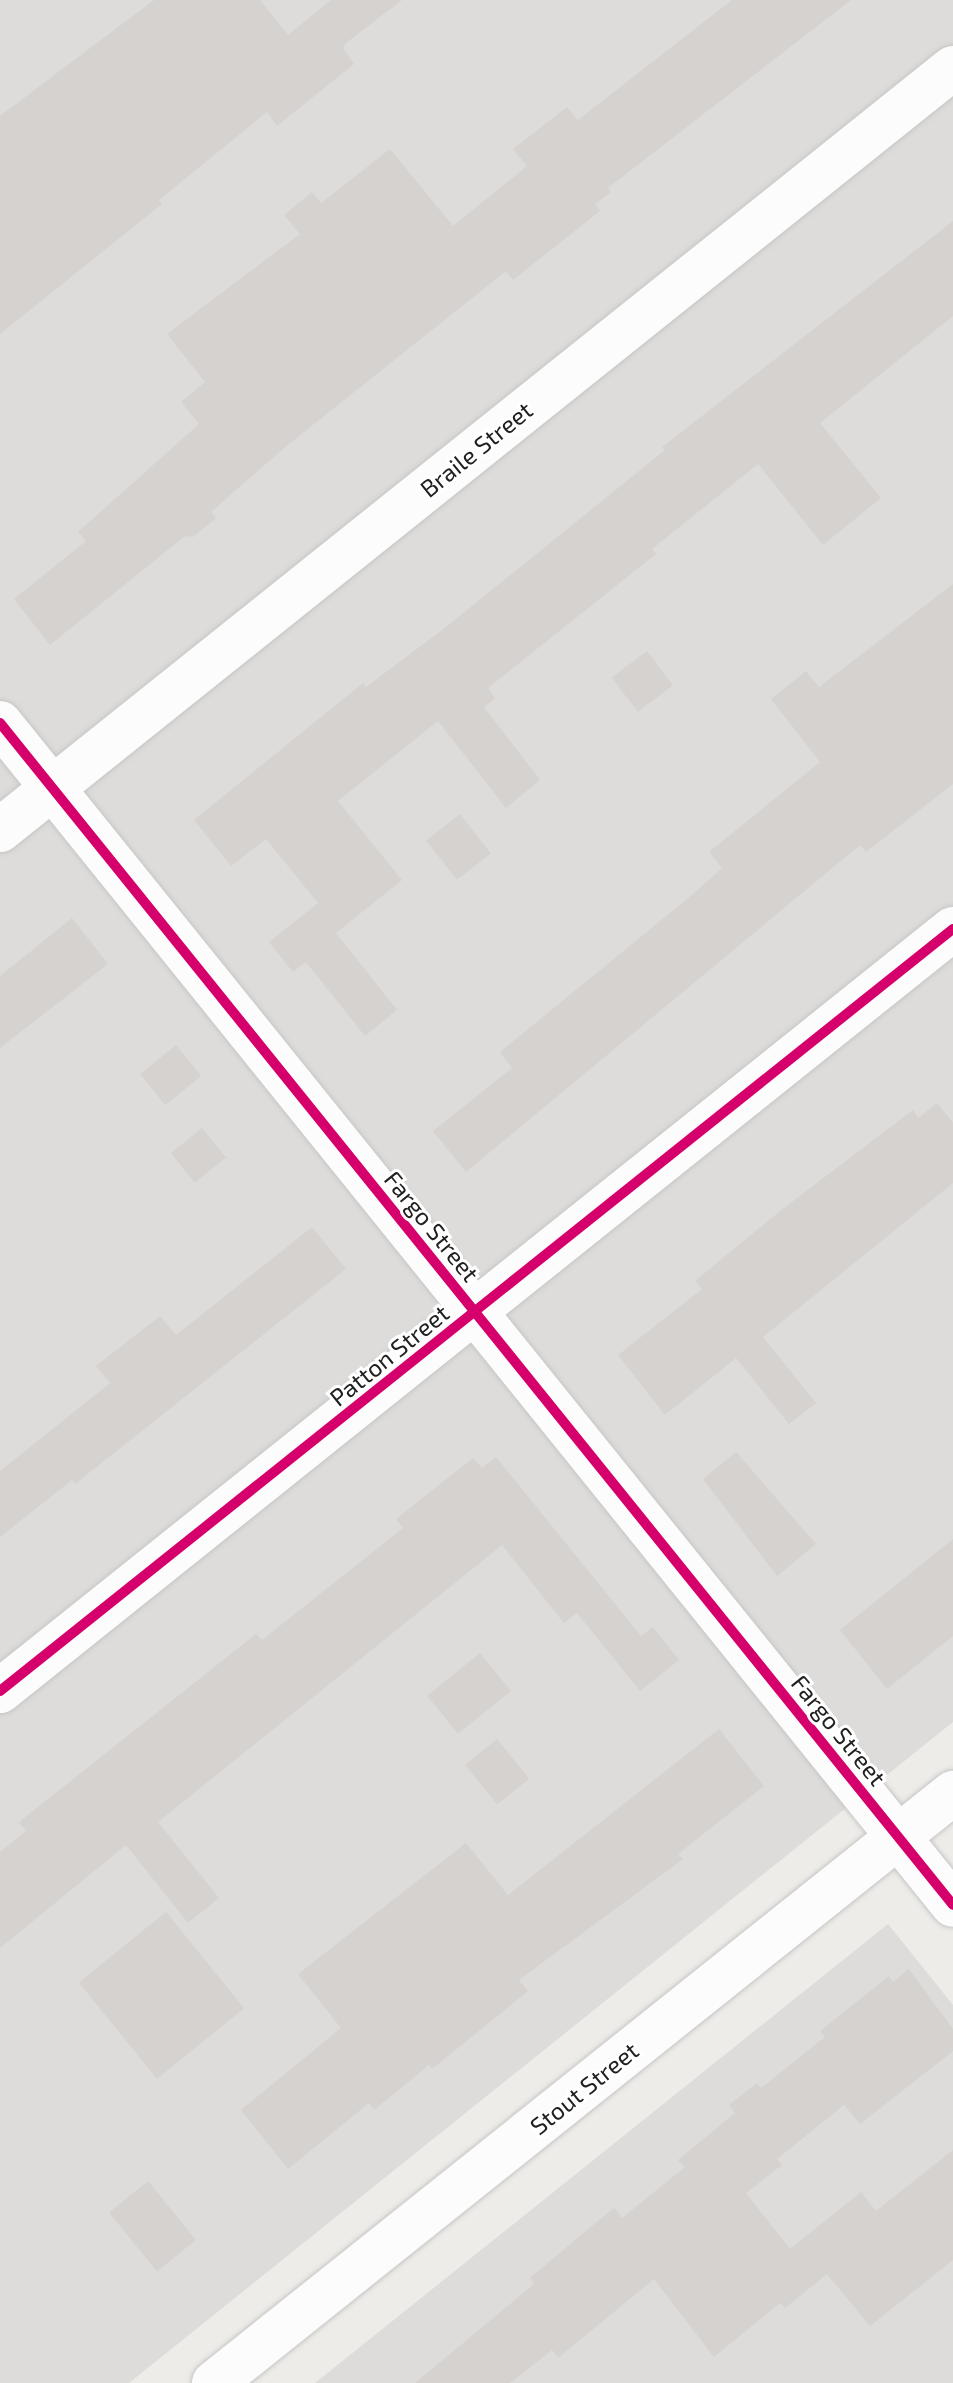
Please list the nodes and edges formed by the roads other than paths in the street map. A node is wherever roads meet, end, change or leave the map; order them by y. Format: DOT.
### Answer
graph roads {
  1 [pos="953,68"];
  2 [pos="0,723"];
  3 [pos="52,788"];
  4 [pos="0,830"];
  5 [pos="953,929"];
  6 [pos="475,1312"];
  7 [pos="0,1691"];
  8 [pos="953,1793"];
  9 [pos="899,1837"];
  10 [pos="953,1905"];
  11 [pos="214,2383"];
  1 -- 3 [label="street, Braile Street"];
  2 -- 3 [label="street, Fargo Street"];
  3 -- 4 [label="street, Braile Street"];
  3 -- 6 [label="street, Fargo Street"];
  5 -- 6 [label="street, Patton Street"];
  6 -- 7 [label="street, Patton Street"];
  6 -- 9 [label="street, Fargo Street"];
  8 -- 9 [label="street, Stout Street"];
  9 -- 10 [label="street, Fargo Street"];
  9 -- 11 [label="street, Stout Street"];
}
